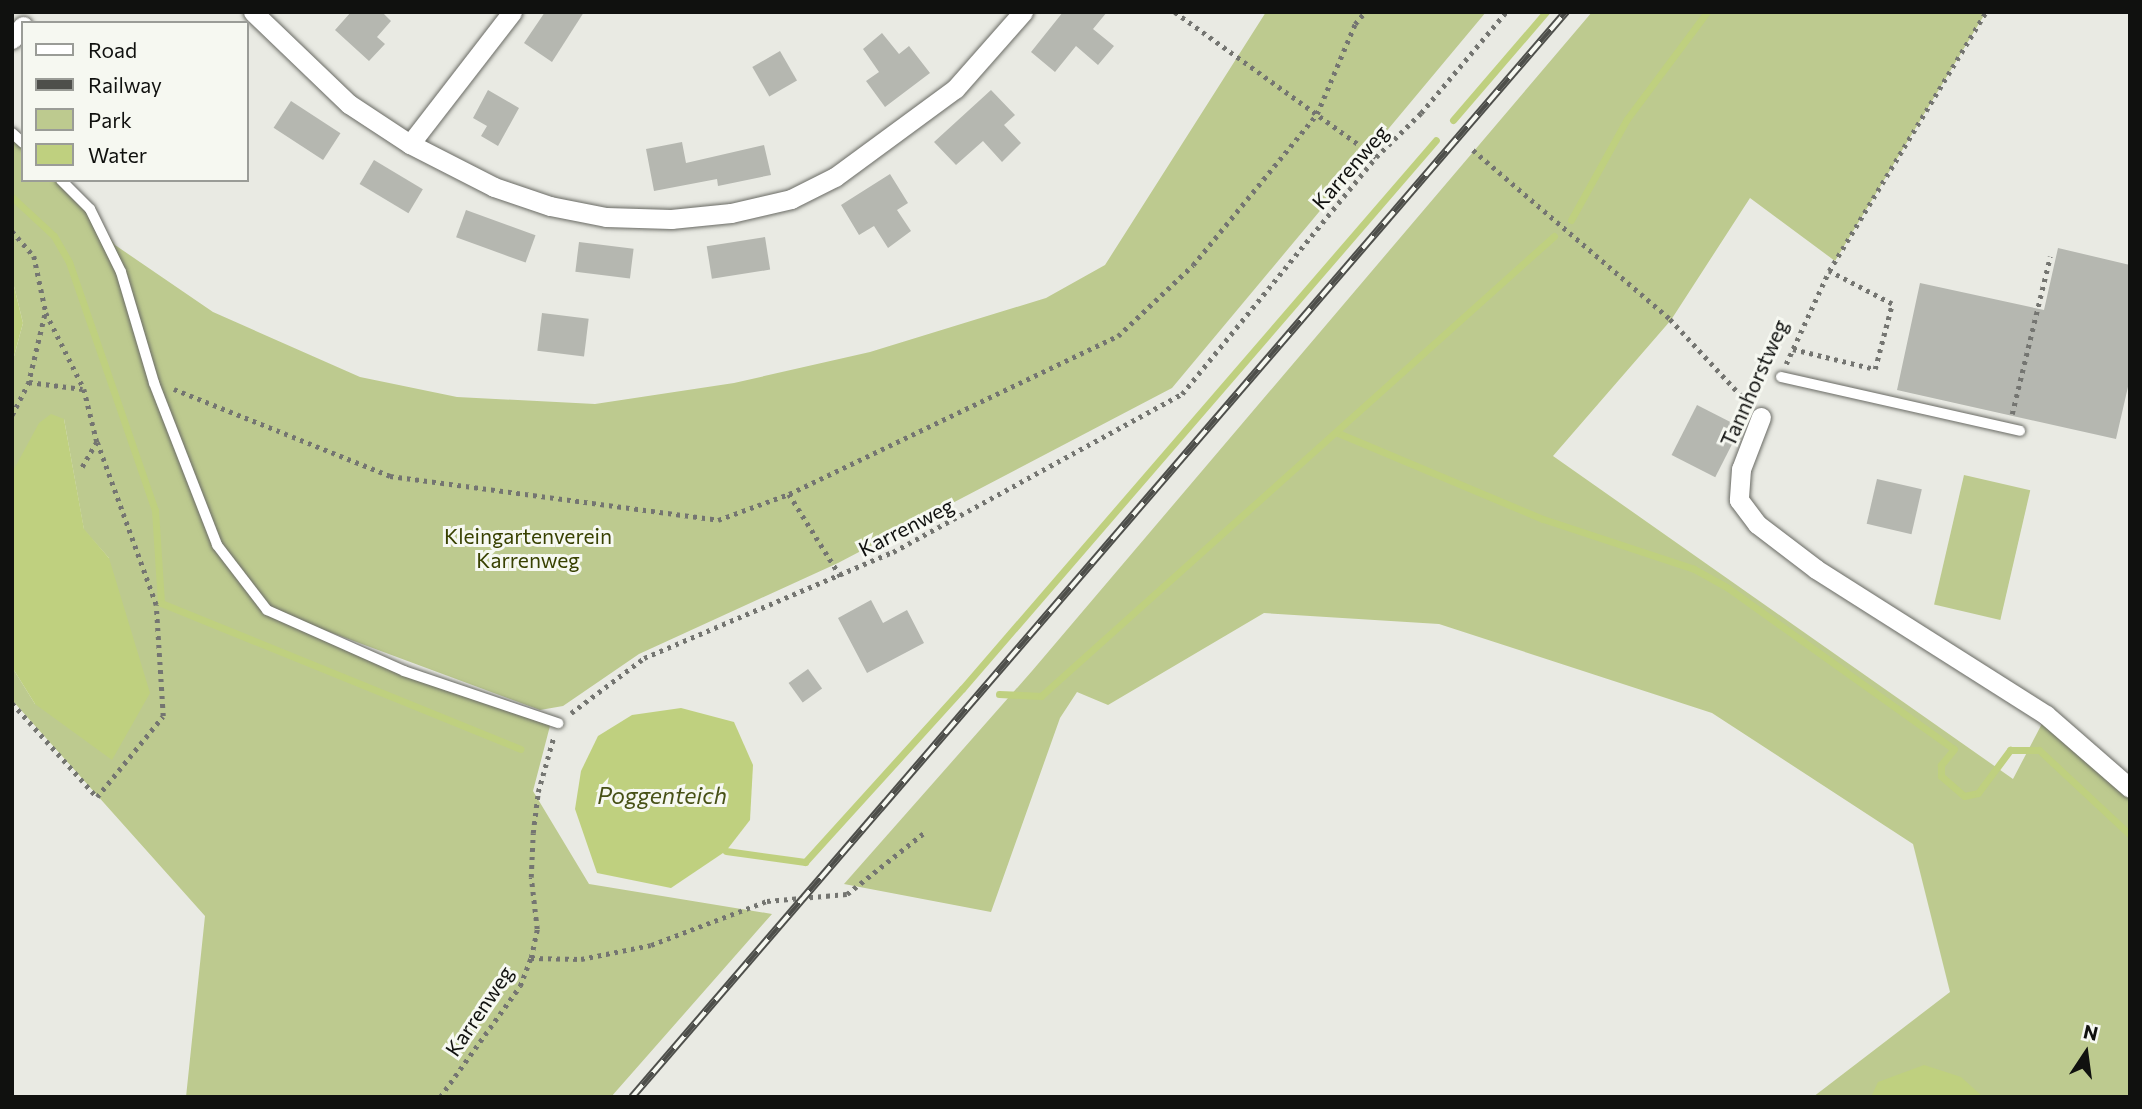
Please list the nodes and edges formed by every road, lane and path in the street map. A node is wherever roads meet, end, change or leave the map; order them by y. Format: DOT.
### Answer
graph roads {
  1 [pos="253,12"];
  2 [pos="512,12"];
  3 [pos="1023,12"];
  4 [pos="1175,12"];
  5 [pos="1365,12"];
  6 [pos="1506,12"];
  7 [pos="1986,12"];
  8 [pos="1318,114"];
  9 [pos="410,144"];
  10 [pos="1473,150"];
  11 [pos="1376,157"];
  12 [pos="63,182"];
  13 [pos="12,231"];
  14 [pos="2050,257"];
  15 [pos="1829,271"];
  16 [pos="46,313"];
  17 [pos="1793,349"];
  18 [pos="1781,377"];
  19 [pos="29,382"];
  20 [pos="154,383"];
  21 [pos="84,389"];
  22 [pos="12,415"];
  23 [pos="1761,417"];
  24 [pos="2015,430"];
  25 [pos="97,442"];
  26 [pos="81,470"];
  27 [pos="789,494"];
  28 [pos="841,577"];
  29 [pos="12,703"];
  30 [pos="558,723"];
  31 [pos="2130,788"];
  32 [pos="925,832"];
  33 [pos="531,958"];
  34 [pos="440,1097"];
  1 -- 9 [label="street"];
  2 -- 9 [label="street"];
  3 -- 9 [label="street"];
  4 -- 8 [label="path"];
  5 -- 8 [label="path"];
  6 -- 11 [label="path, Karrenweg"];
  7 -- 15 [label="path, Tannhorstweg"];
  8 -- 11 [label="path"];
  8 -- 27 [label="path"];
  10 -- 23 [label="path"];
  11 -- 28 [label="path, Karrenweg"];
  12 -- 20 [label="lane"];
  13 -- 16 [label="path"];
  14 -- 24 [label="path"];
  15 -- 17 [label="path, Tannhorstweg"];
  15 -- 17 [label="path"];
  16 -- 19 [label="path"];
  16 -- 21 [label="path"];
  17 -- 18 [label="path, Tannhorstweg"];
  18 -- 24 [label="lane"];
  19 -- 21 [label="path"];
  19 -- 22 [label="path"];
  20 -- 27 [label="path"];
  20 -- 30 [label="lane"];
  21 -- 25 [label="path"];
  23 -- 31 [label="street, Tannhorstweg"];
  25 -- 26 [label="path"];
  25 -- 29 [label="path"];
  27 -- 28 [label="path"];
  28 -- 30 [label="path, Karrenweg"];
  30 -- 33 [label="path, Karrenweg"];
  32 -- 33 [label="path"];
  33 -- 34 [label="path, Karrenweg"];
}
